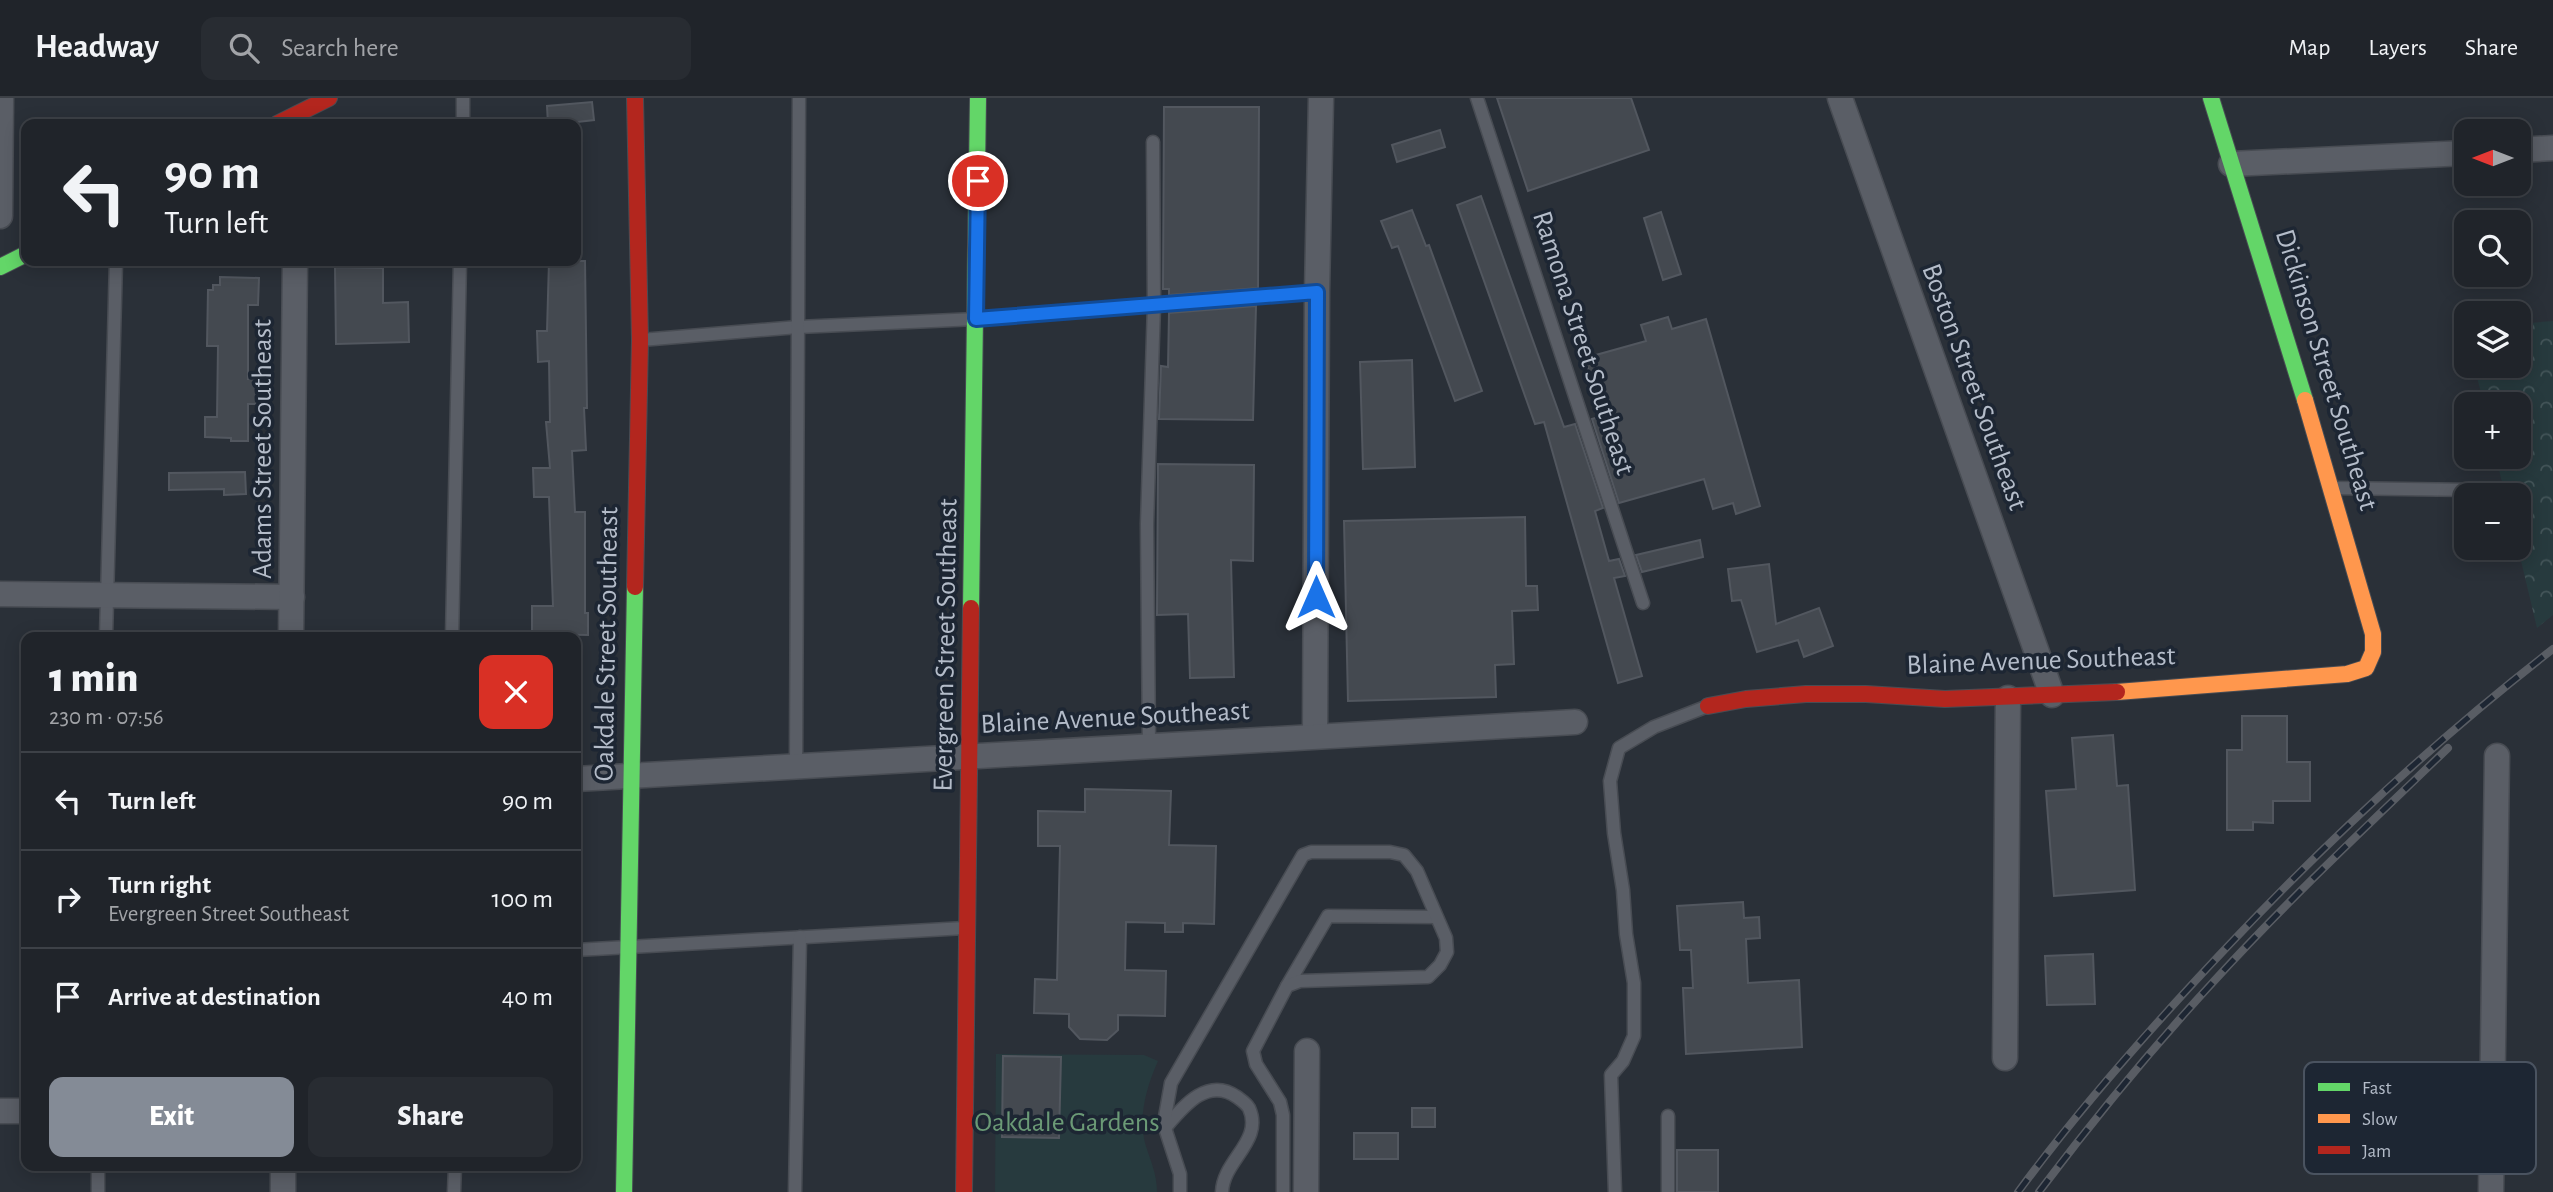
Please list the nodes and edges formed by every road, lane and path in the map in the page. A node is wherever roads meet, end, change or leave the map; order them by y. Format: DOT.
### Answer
graph roads {
  1 [pos="1,98"];
  2 [pos="329,98"];
  3 [pos="463,98"];
  4 [pos="635,98"];
  5 [pos="800,98"];
  6 [pos="978,98"];
  7 [pos="1321,98"];
  8 [pos="1477,98"];
  9 [pos="1840,98"];
  10 [pos="2211,98"];
  11 [pos="293,115"];
  12 [pos="463,119"];
  13 [pos="1153,142"];
  14 [pos="2553,148"];
  15 [pos="2531,149"];
  16 [pos="2454,154"];
  17 [pos="2231,164"];
  18 [pos="0,216"];
  19 [pos="21,256"];
  20 [pos="116,266"];
  21 [pos="295,266"];
  22 [pos="460,266"];
  23 [pos="0,267"];
  24 [pos="1317,292"];
  25 [pos="1154,305"];
  26 [pos="976,319"];
  27 [pos="798,327"];
  28 [pos="640,340"];
  29 [pos="2332,488"];
  30 [pos="2454,490"];
  31 [pos="0,594"];
  32 [pos="107,595"];
  33 [pos="292,597"];
  34 [pos="1643,603"];
  35 [pos="106,632"];
  36 [pos="291,632"];
  37 [pos="452,632"];
  38 [pos="2371,660"];
  39 [pos="2052,695"];
  40 [pos="2008,698"];
  41 [pos="1708,706"];
  42 [pos="1575,722"];
  43 [pos="1315,736"];
  44 [pos="1149,746"];
  45 [pos="2497,756"];
  46 [pos="971,757"];
  47 [pos="796,766"];
  48 [pos="631,776"];
  49 [pos="581,779"];
  50 [pos="1436,917"];
  51 [pos="969,928"];
  52 [pos="800,937"];
  53 [pos="628,947"];
  54 [pos="581,950"];
  55 [pos="1287,986"];
  56 [pos="1307,1051"];
  57 [pos="2005,1058"];
  58 [pos="2493,1062"];
  59 [pos="0,1111"];
  60 [pos="21,1111"];
  61 [pos="1668,1116"];
  62 [pos="1165,1128"];
  63 [pos="98,1171"];
  64 [pos="283,1171"];
  65 [pos="454,1171"];
  66 [pos="2491,1174"];
  67 [pos="98,1192"];
  68 [pos="283,1192"];
  69 [pos="454,1192"];
  70 [pos="624,1192"];
  71 [pos="795,1192"];
  72 [pos="964,1192"];
  73 [pos="1180,1192"];
  74 [pos="1223,1192"];
  75 [pos="1283,1192"];
  76 [pos="1306,1192"];
  77 [pos="1615,1192"];
  78 [pos="1668,1192"];
  79 [pos="2491,1192"];
  1 -- 18 [label="street"];
  2 -- 11 [label="street"];
  3 -- 12 [label="lane"];
  4 -- 28 [label="street, Oakdale Street Southeast"];
  5 -- 27 [label="lane"];
  6 -- 26 [label="street, Evergreen Street Southeast"];
  7 -- 24 [label="street"];
  8 -- 34 [label="lane, Ramona Street Southeast"];
  9 -- 39 [label="street, Boston Street Southeast"];
  10 -- 17 [label="street, Dickinson Street Southeast"];
  13 -- 25 [label="lane"];
  14 -- 15 [label="street"];
  16 -- 17 [label="street"];
  17 -- 29 [label="street, Dickinson Street Southeast"];
  19 -- 23 [label="street"];
  20 -- 32 [label="lane"];
  21 -- 33 [label="street, Adams Street Southeast"];
  22 -- 37 [label="lane"];
  24 -- 25 [label="lane"];
  24 -- 43 [label="street"];
  25 -- 26 [label="lane"];
  25 -- 44 [label="lane"];
  26 -- 27 [label="lane"];
  26 -- 46 [label="street, Evergreen Street Southeast"];
  27 -- 28 [label="lane"];
  27 -- 47 [label="lane"];
  28 -- 48 [label="street, Oakdale Street Southeast"];
  29 -- 30 [label="lane"];
  29 -- 38 [label="street, Dickinson Street Southeast"];
  31 -- 32 [label="street"];
  32 -- 33 [label="street"];
  32 -- 35 [label="lane"];
  33 -- 36 [label="street, Adams Street Southeast"];
  38 -- 39 [label="street, Blaine Avenue Southeast"];
  39 -- 40 [label="street, Blaine Avenue Southeast"];
  40 -- 41 [label="street, Blaine Avenue Southeast"];
  40 -- 57 [label="street"];
  41 -- 77 [label="lane"];
  42 -- 43 [label="street, Blaine Avenue Southeast"];
  43 -- 44 [label="street, Blaine Avenue Southeast"];
  44 -- 46 [label="street, Blaine Avenue Southeast"];
  45 -- 58 [label="street"];
  46 -- 47 [label="street, Blaine Avenue Southeast"];
  46 -- 51 [label="street, Evergreen Street Southeast"];
  47 -- 48 [label="street, Blaine Avenue Southeast"];
  48 -- 49 [label="street, Blaine Avenue Southeast"];
  48 -- 53 [label="street, Oakdale Street Southeast"];
  50 -- 55 [label="lane"];
  50 -- 55 [label="lane"];
  50 -- 62 [label="lane"];
  51 -- 52 [label="lane"];
  51 -- 72 [label="street, Evergreen Street Southeast"];
  52 -- 53 [label="lane"];
  52 -- 71 [label="lane"];
  53 -- 54 [label="lane"];
  53 -- 70 [label="street, Oakdale Street Southeast"];
  55 -- 75 [label="lane"];
  56 -- 76 [label="street"];
  59 -- 60 [label="street"];
  61 -- 78 [label="lane"];
  62 -- 73 [label="lane"];
  62 -- 74 [label="lane"];
  63 -- 67 [label="lane"];
  64 -- 68 [label="street"];
  65 -- 69 [label="lane"];
  66 -- 79 [label="street"];
}
